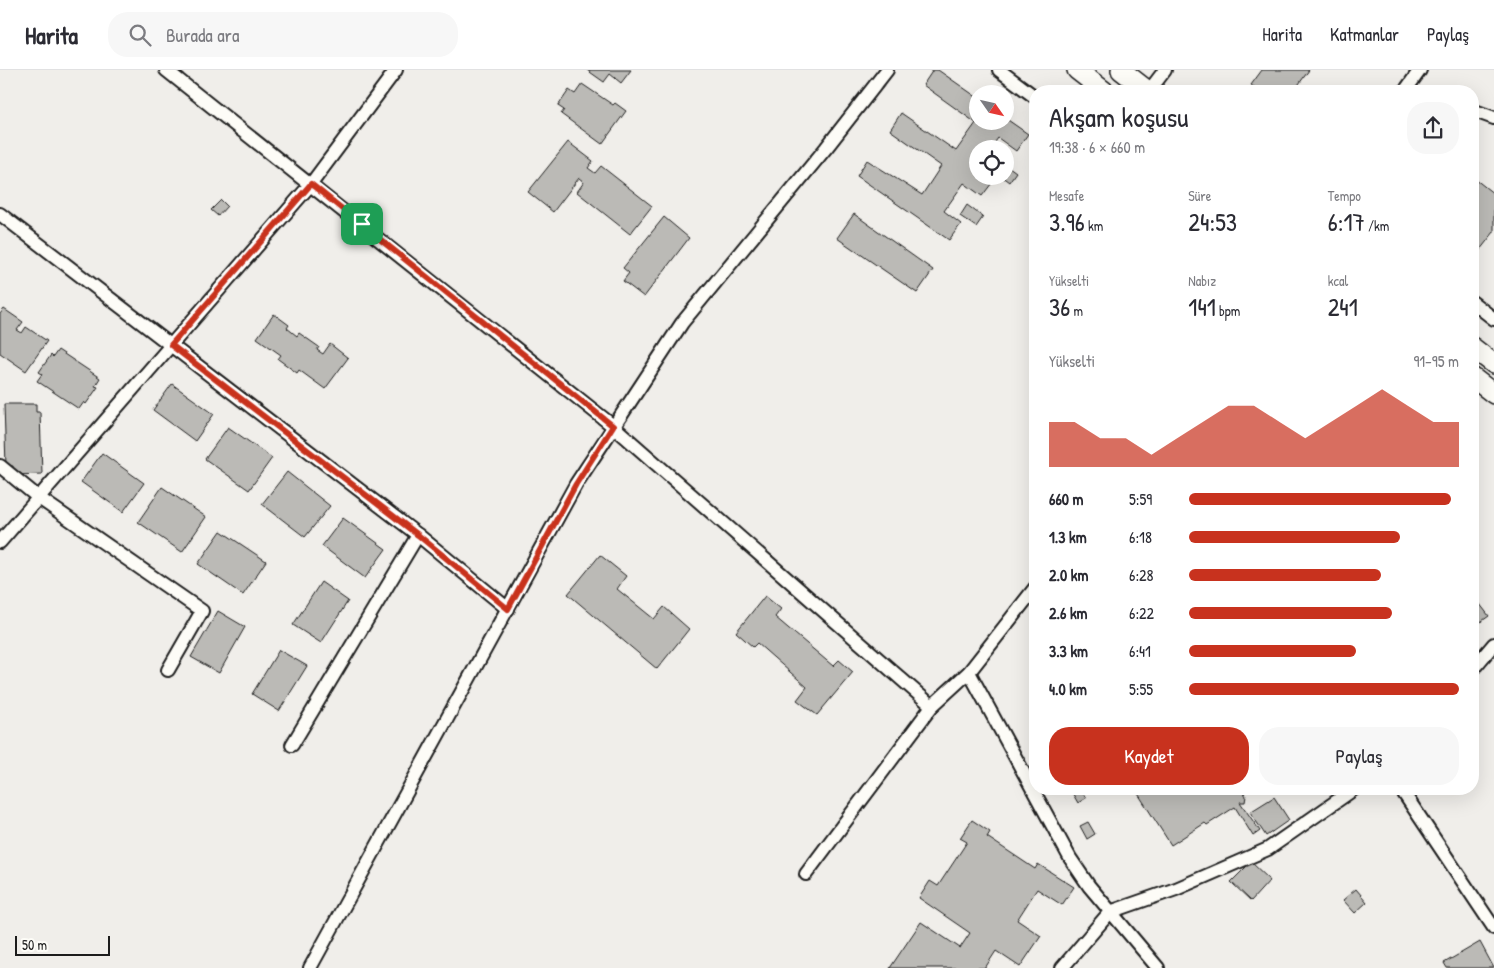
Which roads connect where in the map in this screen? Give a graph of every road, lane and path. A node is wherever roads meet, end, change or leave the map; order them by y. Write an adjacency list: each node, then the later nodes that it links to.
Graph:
1 (166, 70): 16 (street)
2 (396, 70): 16 (street)
3 (887, 70): 25 (street)
4 (999, 70): 13 (street)
5 (1077, 70): 9 (main road)
6 (1122, 70): 10 (main road)
7 (1165, 70): 11 (street)
8 (1420, 70): 12 (street)
9 (1096, 85)
10 (1141, 85)
11 (1154, 85)
12 (1412, 85)
13 (1029, 92)
14 (1479, 113): 15 (street)
15 (1494, 118)
16 (311, 184): 20 (street); 25 (street)
17 (0, 214): 20 (street)
18 (1479, 307): 19 (street)
19 (1494, 319)
20 (171, 345): 27 (street); 28 (street)
21 (1479, 352): 22 (main road)
22 (1494, 364)
23 (1479, 382): 24 (main road)
24 (1494, 394)
25 (613, 426): 31 (street); 36 (street)
26 (0, 466): 27 (street)
27 (39, 498): 29 (street); 34 (street)
28 (418, 535): 31 (street); 37 (street)
29 (0, 542)
30 (1029, 596): 35 (street)
31 (508, 609): 45 (street)
32 (1494, 644): 33 (street)
33 (1479, 662)
34 (168, 670)
35 (969, 672): 36 (street); 38 (street)
36 (932, 706): 42 (street)
37 (292, 745)
38 (1029, 782)
39 (1036, 795): 43 (street)
40 (1345, 795): 43 (street)
41 (1405, 795): 44 (street)
42 (806, 874)
43 (1110, 912): 46 (street); 47 (street)
44 (1494, 928)
45 (310, 968)
46 (1062, 968)
47 (1158, 968)

